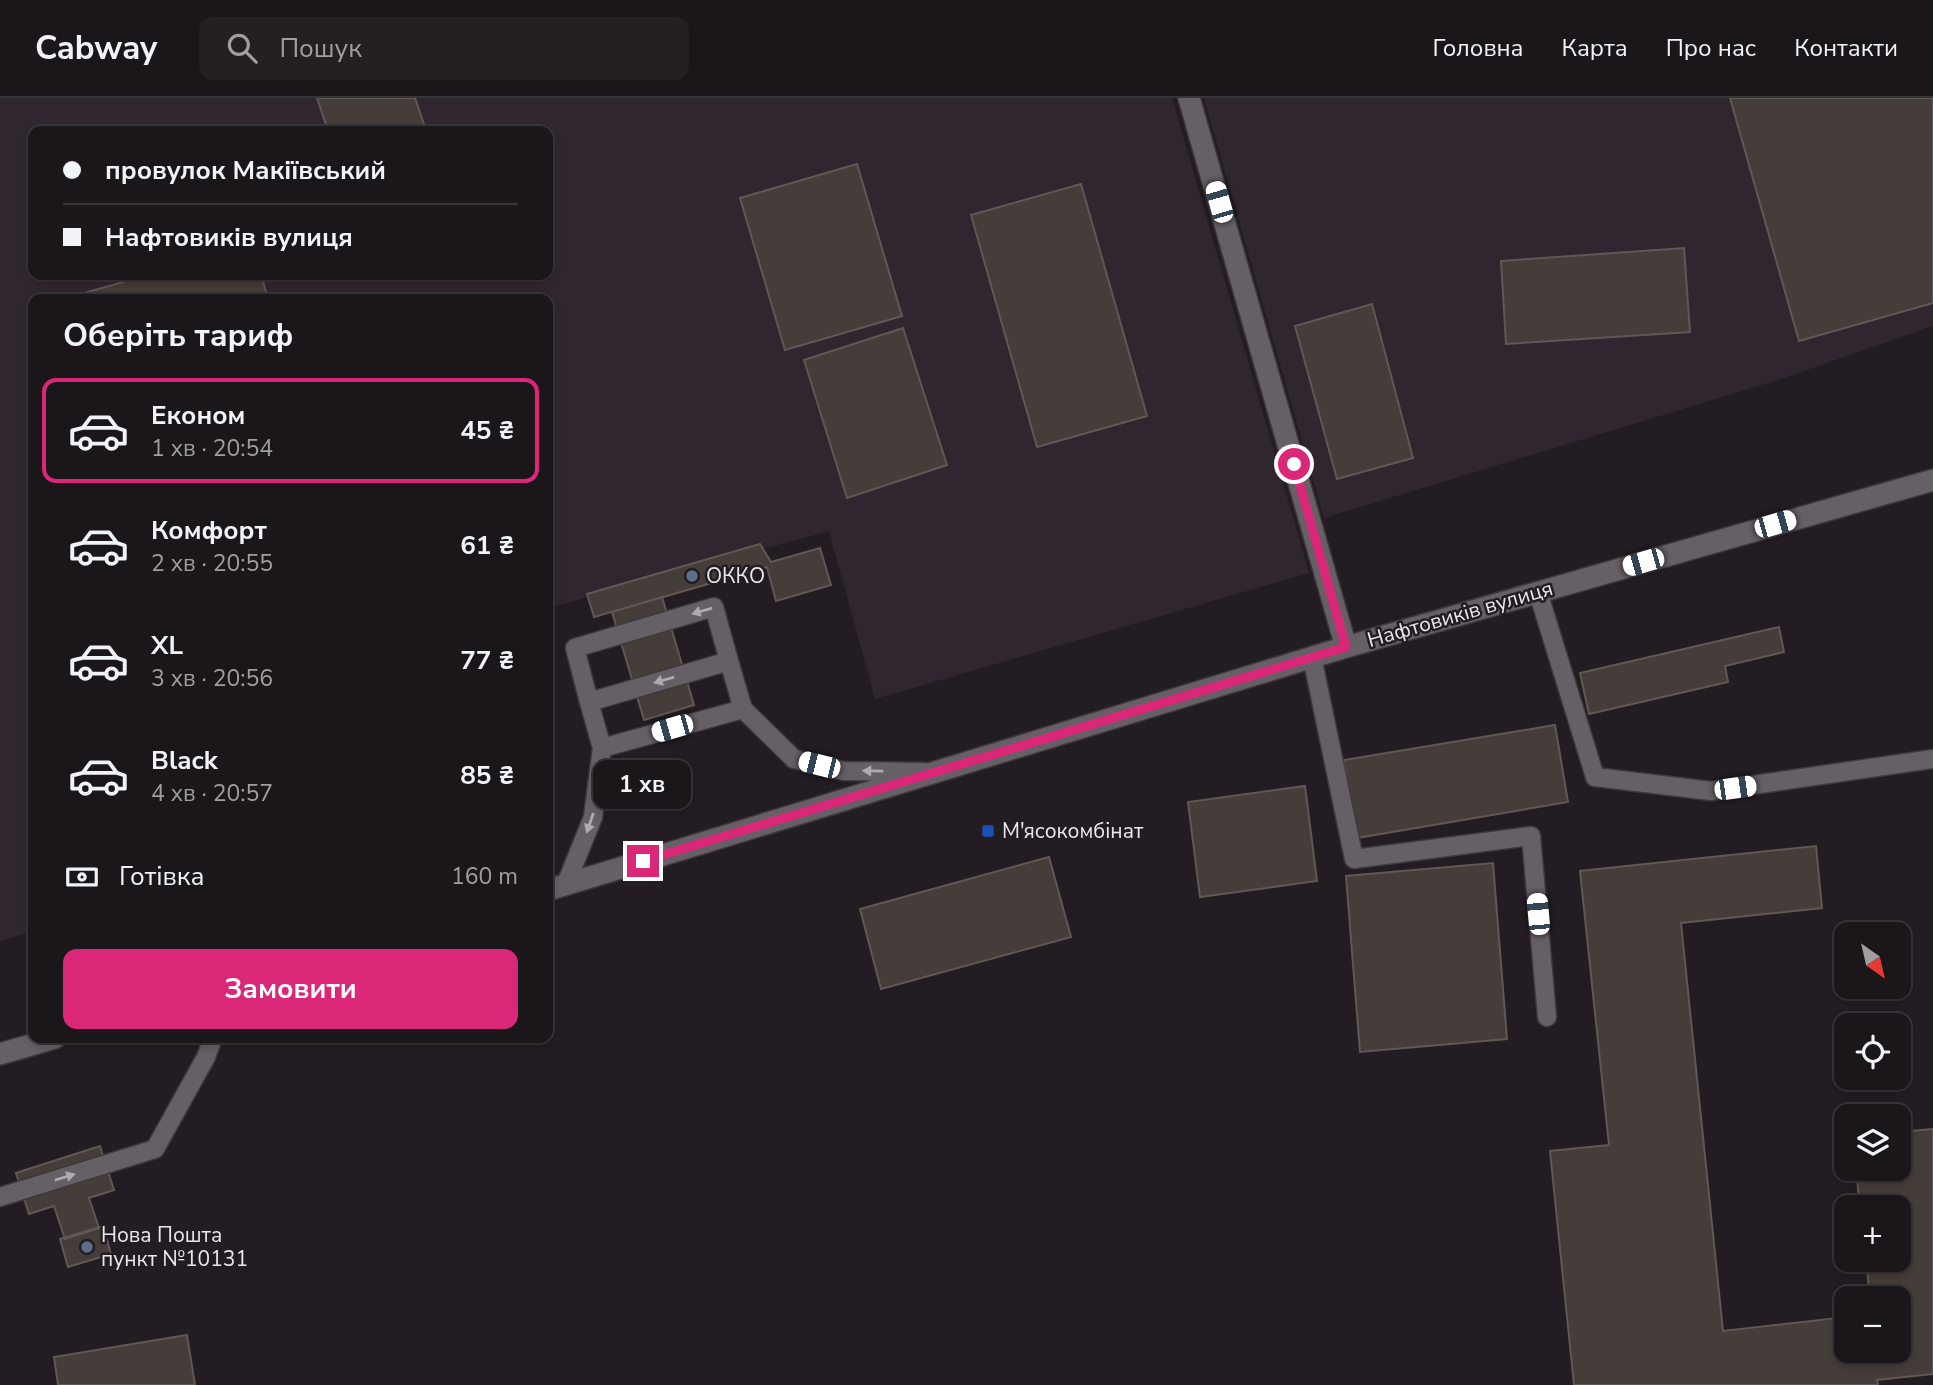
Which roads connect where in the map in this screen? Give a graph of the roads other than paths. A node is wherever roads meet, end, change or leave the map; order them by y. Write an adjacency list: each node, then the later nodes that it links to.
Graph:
1 (1189, 98): 4 (street)
2 (1933, 480): 3 (street, Нафтовиків вулиця)
3 (1538, 592): 4 (street, Нафтовиків вулиця); 10 (lane)
4 (1346, 647): 5 (street, Нафтовиків вулиця)
5 (1312, 657): 11 (street, Нафтовиків вулиця); 13 (lane)
6 (729, 661): 7 (lane, one-way to 7); 7 (lane, one-way to 7); 8 (lane)
7 (589, 702): 9 (lane)
8 (743, 709): 9 (lane); 11 (lane, one-way to 8)
9 (602, 748): 12 (lane, one-way to 12)
10 (1933, 759)
11 (942, 772): 12 (street, Нафтовиків вулиця)
12 (557, 887)
13 (1547, 1017)
14 (38, 1043): 16 (street)
15 (212, 1043): 17 (lane, one-way to 15)
16 (0, 1054)
17 (0, 1197)

